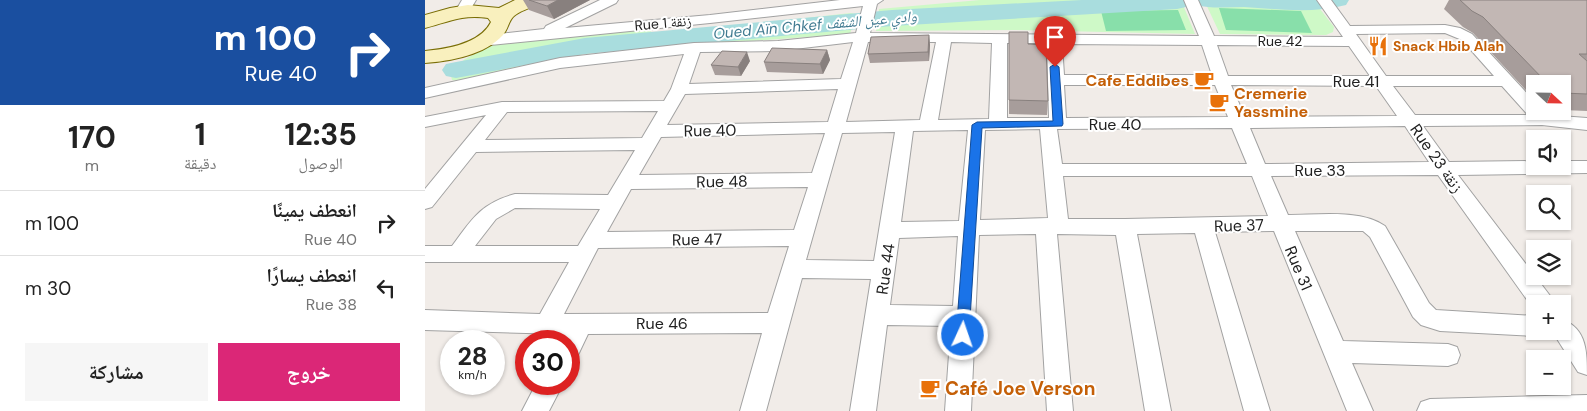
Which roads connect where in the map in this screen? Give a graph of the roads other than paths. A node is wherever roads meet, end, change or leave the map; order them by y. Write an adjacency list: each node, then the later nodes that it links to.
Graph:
1 (530, 0): 9 (street)
2 (611, 0): 12 (street)
3 (871, 0): 4 (street, Rue 1 زنقة); 8 (street, Rue 1 زنقة); 11 (street)
4 (876, 0)
5 (1191, 0): 17 (street, Rue 31)
6 (1329, 6): 13 (street, Rue 23 زنقة)
7 (467, 7): 9 (street); 10 (street)
8 (750, 7): 12 (street, Rue 1 زنقة)
9 (501, 13): 12 (street); 18 (street)
10 (425, 22)
11 (864, 27): 14 (street, Rue 42); 19 (street, Rue 42); 26 (street)
12 (540, 34): 18 (street, Rue 1 زنقة)
13 (1349, 36): 17 (street, Rue 42); 24 (street, Rue 23 زنقة); 25 (street, Rue 42)
14 (944, 37): 15 (street, Rue 42); 38 (street)
15 (1000, 37): 16 (street, Rue 42); 36 (street)
16 (1054, 38): 17 (street, Rue 42); 22 (street)
17 (1208, 41): 23 (street, Rue 31)
18 (472, 46): 20 (street); 21 (street)
19 (694, 48): 27 (street, Rue 42); 28 (street)
20 (425, 57)
21 (425, 75)
22 (1055, 80): 23 (street, Rue 41); 37 (street)
23 (1221, 80): 24 (street, Rue 41); 34 (street, Rue 31)
24 (1381, 81): 25 (street, Rue 41); 33 (street, Rue 23 زنقة)
25 (1507, 81): 29 (street, Rue 42)
26 (847, 84): 28 (street); 40 (street)
27 (425, 93)
28 (674, 98): 30 (street); 41 (street)
29 (1526, 102)
30 (502, 107): 32 (street); 42 (street)
31 (1542, 120): 33 (street, Rue 40); 35 (street, Rue 40)
32 (425, 122)
33 (1411, 122): 34 (street, Rue 40); 44 (street, Rue 23 زنقة)
34 (1239, 123): 37 (street, Rue 40); 46 (street, Rue 31)
35 (1581, 123)
36 (987, 124): 37 (street, Rue 40); 38 (street, Rue 40); 54 (street)
37 (1053, 124): 45 (street)
38 (927, 125): 39 (street, Rue 40)
39 (905, 126): 40 (street, Rue 40); 56 (street, Rue 44)
40 (835, 128): 41 (street, Rue 40); 47 (street)
41 (650, 138): 42 (street, Rue 40); 48 (street)
42 (470, 146): 49 (street)
43 (1587, 167): 44 (street, Rue 33)
44 (1443, 168): 46 (street, Rue 33); 63 (street, Rue 23 زنقة)
45 (1053, 170): 46 (street, Rue 33); 52 (street)
46 (1260, 170): 51 (street, Rue 31)
47 (820, 180): 48 (street, Rue 48); 57 (street)
48 (624, 182): 50 (street)
49 (425, 202)
50 (613, 202): 58 (street); 59 (street)
51 (1280, 223): 53 (street, Rue 37); 70 (street, Rue 37); 73 (street, Rue 31)
52 (1052, 226): 54 (street, Rue 37); 55 (street, Rue 37); 82 (street)
53 (1203, 226): 55 (street, Rue 37); 84 (street)
54 (969, 227): 56 (street, Rue 37); 65 (street)
55 (1125, 227): 83 (street)
56 (891, 230): 62 (street, Rue 44)
57 (803, 238): 58 (street, Rue 47); 61 (street)
58 (588, 247): 59 (street, Rue 47); 68 (street)
59 (459, 253): 60 (street, Rue 47)
60 (425, 254)
61 (793, 269): 62 (street); 67 (street)
62 (885, 270): 64 (street, Rue 44)
63 (1536, 295)
64 (878, 315): 65 (street); 80 (street, Rue 44)
65 (964, 316): 81 (street)
66 (425, 320): 68 (street, Rue 46)
67 (777, 323): 69 (street, Rue 46); 79 (street)
68 (547, 324): 69 (street, Rue 46)
69 (581, 324): 71 (street)
70 (1526, 325)
71 (578, 330)
72 (1571, 340): 75 (street)
73 (1335, 352): 74 (street); 85 (street, Rue 31)
74 (1448, 355)
75 (1586, 360)
76 (544, 395): 78 (street)
77 (1587, 407): 86 (street)
78 (535, 411)
79 (753, 411)
80 (863, 411)
81 (958, 411)
82 (1060, 411)
83 (1158, 411)
84 (1257, 411)
85 (1360, 411)
86 (1430, 411)

